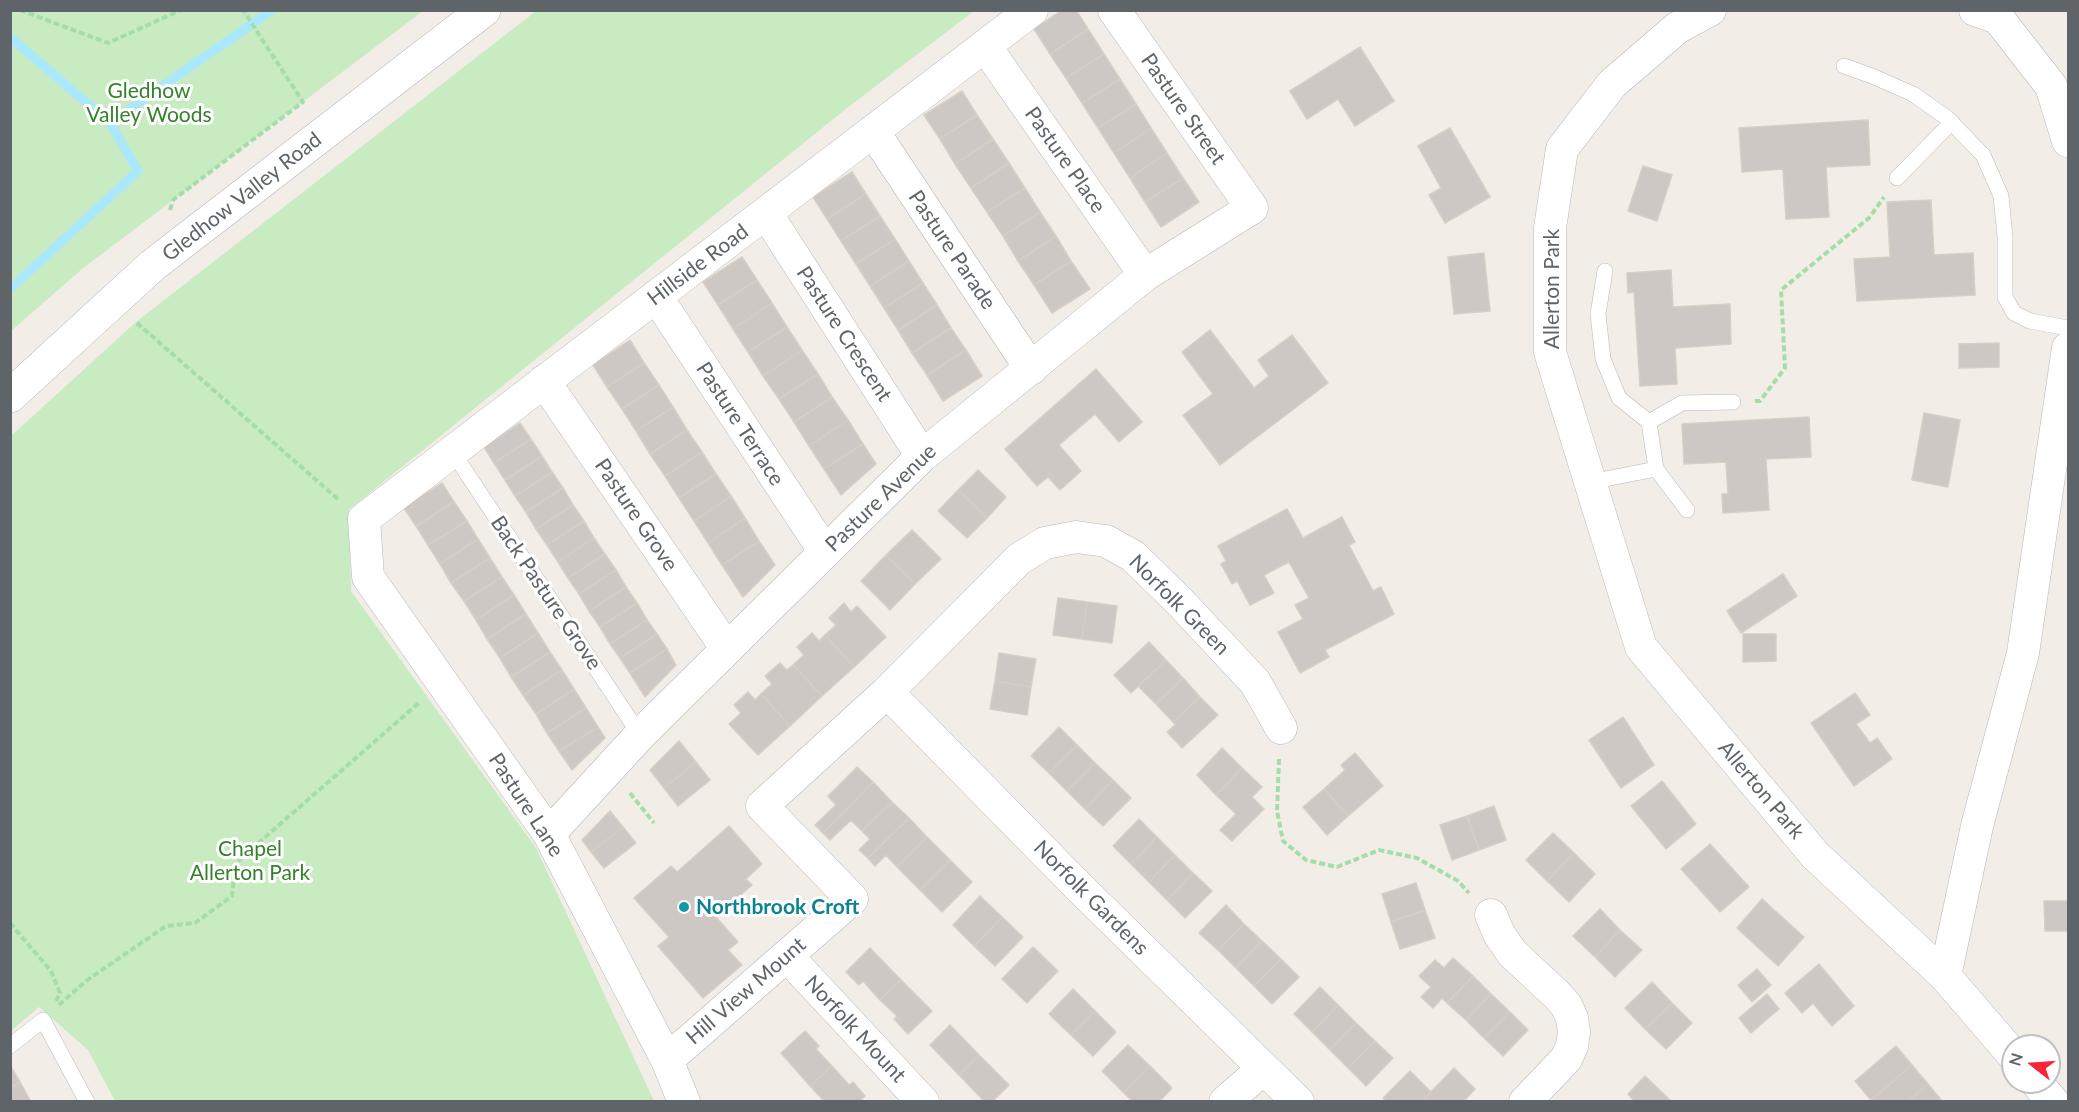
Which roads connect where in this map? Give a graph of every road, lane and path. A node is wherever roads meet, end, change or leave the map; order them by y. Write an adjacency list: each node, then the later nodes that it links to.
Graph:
1 (20, 10): 2 (path)
2 (181, 10)
3 (243, 10): 15 (path)
4 (484, 10): 26 (street, Gledhow Valley Road)
5 (1032, 10): 9 (street, Hillside Road)
6 (1114, 10): 16 (street, Pasture Street)
7 (1710, 10): 32 (street, Allerton Park)
8 (1994, 13): 13 (street)
9 (985, 46): 12 (street, Hillside Road); 19 (street, Pasture Place)
10 (1844, 66): 11 (lane)
11 (1952, 122): 14 (lane); 22 (lane)
12 (873, 131): 17 (street, Hillside Road); 24 (street, Pasture Parade)
13 (2068, 141)
14 (1897, 178): 27 (path)
15 (173, 200)
16 (1252, 208): 19 (street, Pasture Avenue)
17 (766, 213): 20 (street, Hillside Road); 30 (street, Pasture Crescent)
18 (1605, 271): 28 (lane)
19 (1145, 275): 24 (street, Pasture Avenue)
20 (656, 296): 25 (street, Hillside Road); 35 (street, Pasture Terrace)
21 (136, 322): 34 (path)
22 (2068, 328)
23 (2068, 348): 48 (street)
24 (1031, 369): 30 (street, Pasture Avenue)
25 (544, 381): 29 (street, Hillside Road); 36 (street, Pasture Grove)
26 (10, 396)
27 (1733, 402): 28 (lane)
28 (1649, 422): 31 (lane)
29 (452, 451): 34 (street, Hillside Road); 40 (lane, Back Pasture Grove)
30 (922, 456): 35 (street, Pasture Avenue)
31 (1656, 469): 32 (lane); 33 (lane)
32 (1590, 482): 48 (street, Allerton Park)
33 (1687, 510)
34 (364, 519): 37 (street, Pasture Lane)
35 (825, 552): 36 (street, Pasture Avenue)
36 (727, 649): 40 (street, Pasture Avenue)
37 (442, 683): 43 (street, Pasture Lane); 49 (path)
38 (888, 692): 39 (street, Norfolk Green); 44 (street, Norfolk Green); 53 (street, Norfolk Gardens)
39 (1281, 728): 45 (path)
40 (640, 735): 41 (street, Pasture Avenue)
41 (610, 767): 42 (path); 43 (street, Pasture Avenue)
42 (654, 823)
43 (549, 834): 52 (street, Pasture Lane)
44 (852, 899): 47 (street, Hill View Mount)
45 (1491, 915): 59 (street)
46 (10, 923): 49 (path)
47 (787, 956): 52 (street, Hill View Mount); 56 (street, Norfolk Mount)
48 (1945, 976): 50 (street, Allerton Park)
49 (43, 1020): 51 (lane); 54 (lane)
50 (2001, 1041)
51 (10, 1046)
52 (668, 1060): 55 (street, Pasture Lane)
53 (1263, 1069): 57 (street); 58 (street, Norfolk Gardens)
54 (87, 1101)
55 (684, 1101)
56 (922, 1101)
57 (1225, 1101)
58 (1298, 1101)
59 (1525, 1101)

